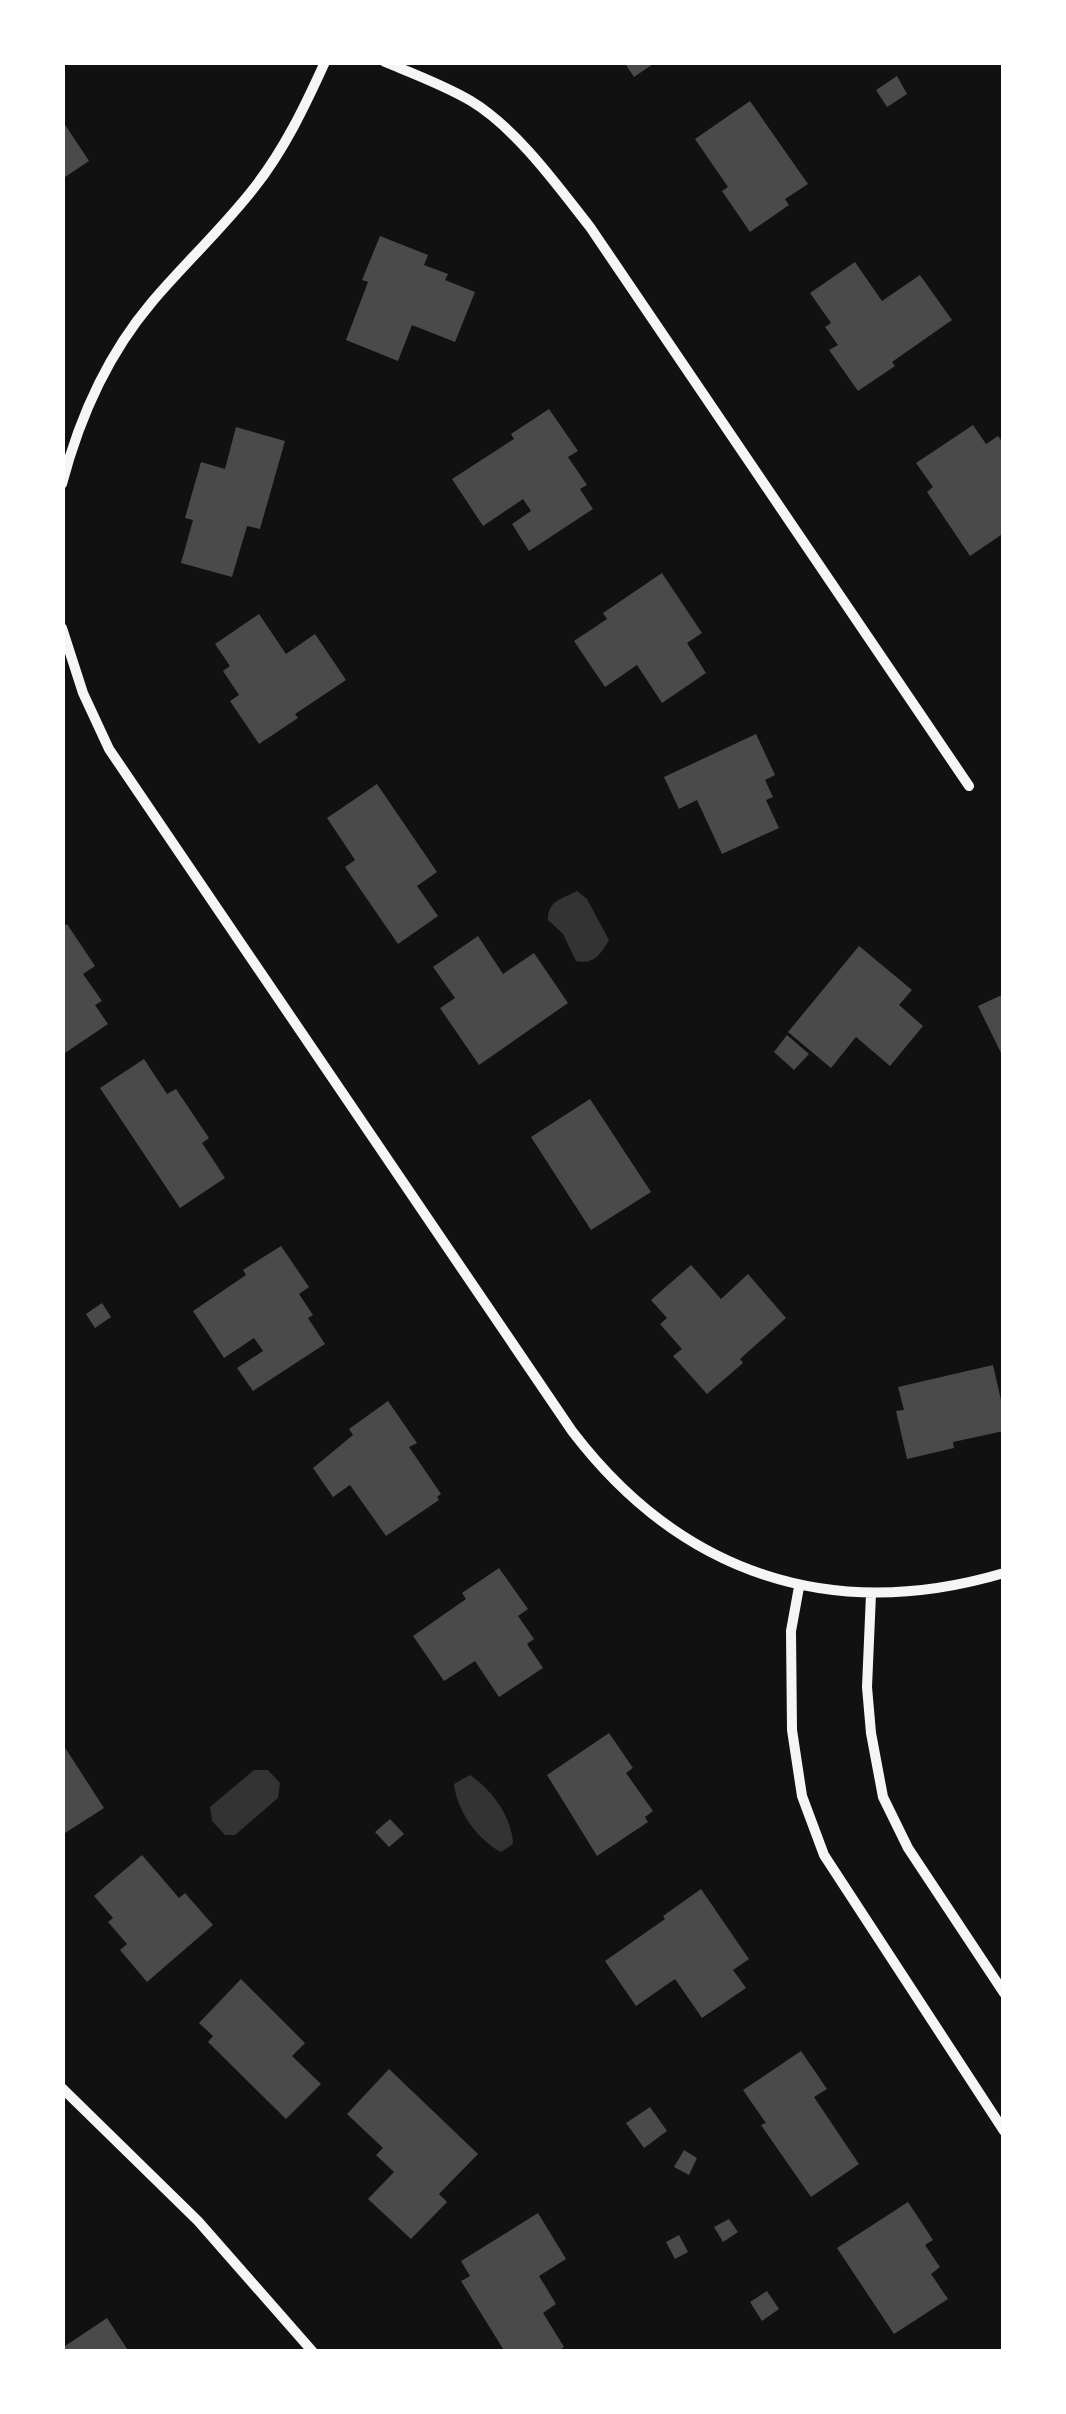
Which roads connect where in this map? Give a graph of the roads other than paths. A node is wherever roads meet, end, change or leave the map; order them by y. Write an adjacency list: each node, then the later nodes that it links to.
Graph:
1 (325, 62): 3 (street)
2 (385, 62): 6 (street)
3 (68, 436): 4 (street)
4 (62, 484)
5 (62, 628): 8 (street)
6 (969, 786)
7 (1004, 1573): 9 (street)
8 (800, 1587): 9 (street); 12 (street)
9 (871, 1594): 10 (street)
10 (1004, 1992)
11 (62, 2088): 13 (street)
12 (1004, 2131)
13 (312, 2352)

